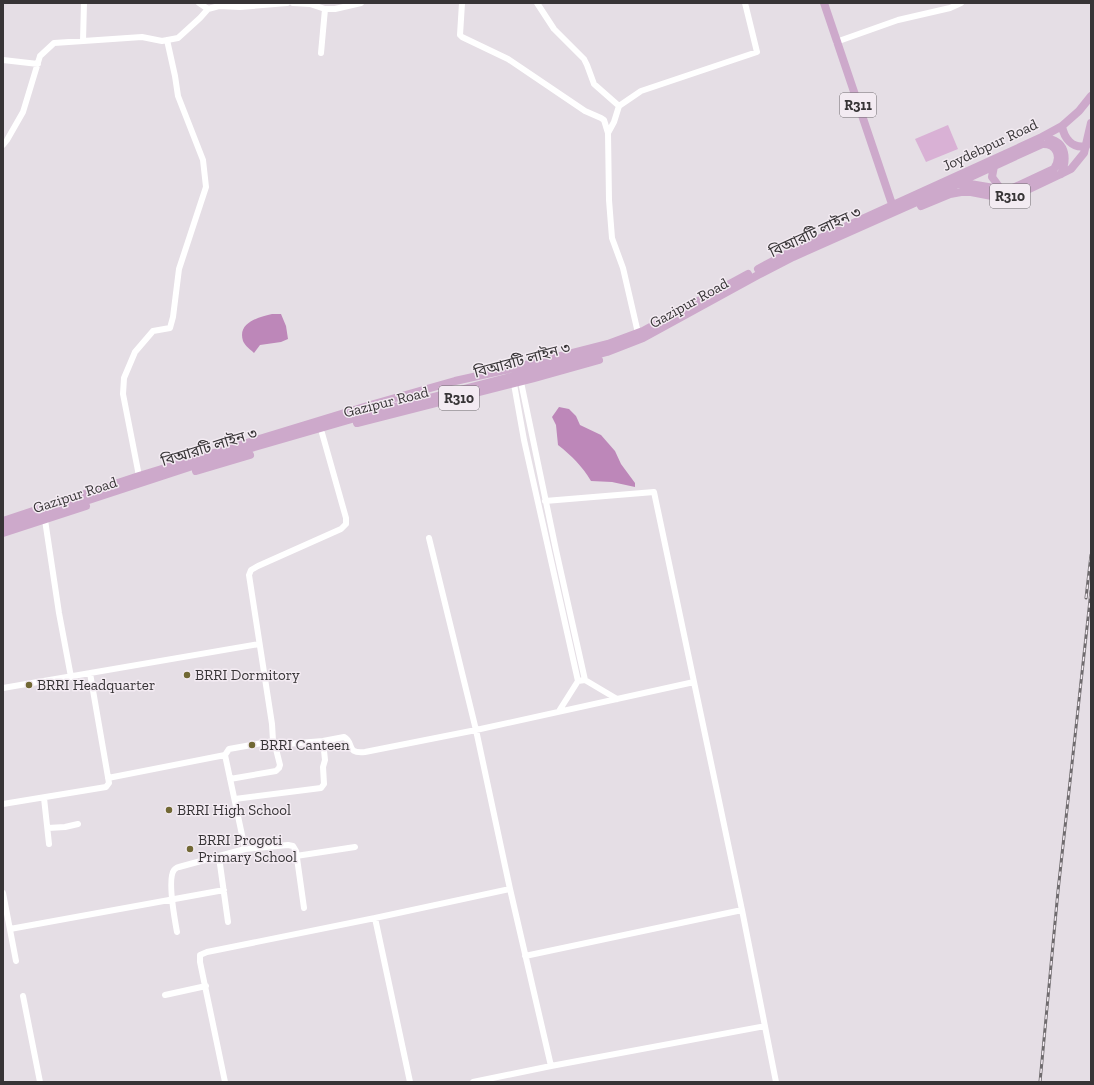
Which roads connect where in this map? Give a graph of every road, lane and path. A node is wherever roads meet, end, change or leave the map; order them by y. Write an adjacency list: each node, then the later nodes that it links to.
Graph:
1 (84, 3): 15 (street)
2 (199, 3): 12 (street)
3 (286, 3): 11 (street)
4 (293, 3): 13 (street)
5 (361, 3): 13 (street)
6 (462, 3): 24 (street)
7 (537, 3): 21 (street)
8 (745, 3): 21 (street)
9 (824, 3): 16 (main road, R311)
10 (961, 3): 16 (street)
11 (234, 5): 12 (street)
12 (208, 9): 14 (street)
13 (325, 9): 17 (street)
14 (167, 40): 15 (street); 36 (street)
15 (84, 42): 19 (street)
16 (836, 42): 32 (main road, R311)
17 (322, 53)
18 (3, 60): 19 (street)
19 (38, 64): 26 (street)
20 (1091, 96): 23 (main road, Joydebpur Road / R310)
21 (619, 106): 24 (street)
22 (1091, 124): 27 (main road, Joydebpur Road / R310)
23 (1062, 126): 25 (main road, Joydebpur Road / R310); 27 (main road)
24 (608, 133): 33 (street)
25 (1040, 138): 29 (main road); 32 (main road, Joydebpur Road / R310)
26 (3, 145)
27 (1086, 146): 29 (main road, Joydebpur Road / R310)
28 (994, 166): 30 (main road, বিআরটি লাইন ৩); 31 (main road); 31 (main road, বিআরটি লাইন ৩)
29 (1061, 174): 32 (main road, Joydebpur Road / R310)
30 (957, 184): 31 (main road, বিআরটি লাইন ৩); 32 (main road, বিআরটি লাইন ৩)
31 (1000, 188)
32 (894, 211): 33 (main road, Gazipur Road / R310); 34 (main road, Gazipur Road / R310); 40 (main road, বিআরটি লাইন ৩)
33 (638, 333): 36 (main road, Gazipur Road / R310)
34 (517, 383): 35 (main road, Gazipur Road / R310); 37 (street); 47 (street)
35 (322, 433): 38 (main road, Gazipur Road / R310); 43 (street)
36 (139, 476): 39 (main road, Gazipur Road / R310)
37 (546, 501): 46 (street); 48 (street)
38 (45, 520): 41 (main road, Gazipur Road / R310); 45 (street)
39 (3, 521)
40 (3, 528)
41 (3, 533)
42 (429, 538): 52 (street)
43 (259, 644): 44 (street); 54 (street)
44 (90, 673): 45 (street); 56 (street)
45 (71, 677): 49 (street)
46 (585, 680): 47 (street); 50 (street)
47 (578, 681): 51 (street)
48 (694, 682): 50 (street); 73 (street)
49 (3, 688)
50 (617, 699): 51 (street)
51 (559, 711): 52 (street)
52 (476, 730): 53 (street); 68 (street)
53 (323, 740): 54 (street); 59 (street)
54 (274, 743): 55 (street); 57 (street)
55 (225, 755): 56 (street); 57 (street)
56 (108, 778): 58 (street)
57 (230, 779): 59 (street)
58 (44, 798): 60 (street); 62 (street)
59 (235, 799): 65 (street)
60 (3, 804)
61 (78, 824): 62 (street)
62 (48, 828): 63 (street)
63 (49, 844)
64 (355, 847): 66 (street)
65 (245, 849): 66 (street); 67 (street)
66 (296, 856): 72 (street)
67 (219, 857): 69 (street); 71 (street)
68 (510, 889): 74 (street); 78 (street)
69 (224, 890): 71 (street); 75 (street)
70 (3, 893): 76 (street)
71 (172, 900): 76 (street); 77 (street)
72 (304, 908)
73 (742, 910): 78 (street); 83 (street)
74 (375, 918): 80 (street); 87 (street)
75 (228, 922)
76 (10, 929): 79 (street)
77 (177, 932)
78 (525, 956): 84 (street)
79 (16, 961)
80 (206, 986): 81 (street); 86 (street)
81 (165, 995)
82 (23, 996): 85 (street)
83 (765, 1026): 84 (street); 89 (street)
84 (551, 1066): 88 (street)
85 (40, 1082)
86 (225, 1082)
87 (410, 1082)
88 (473, 1082)
89 (776, 1082)

